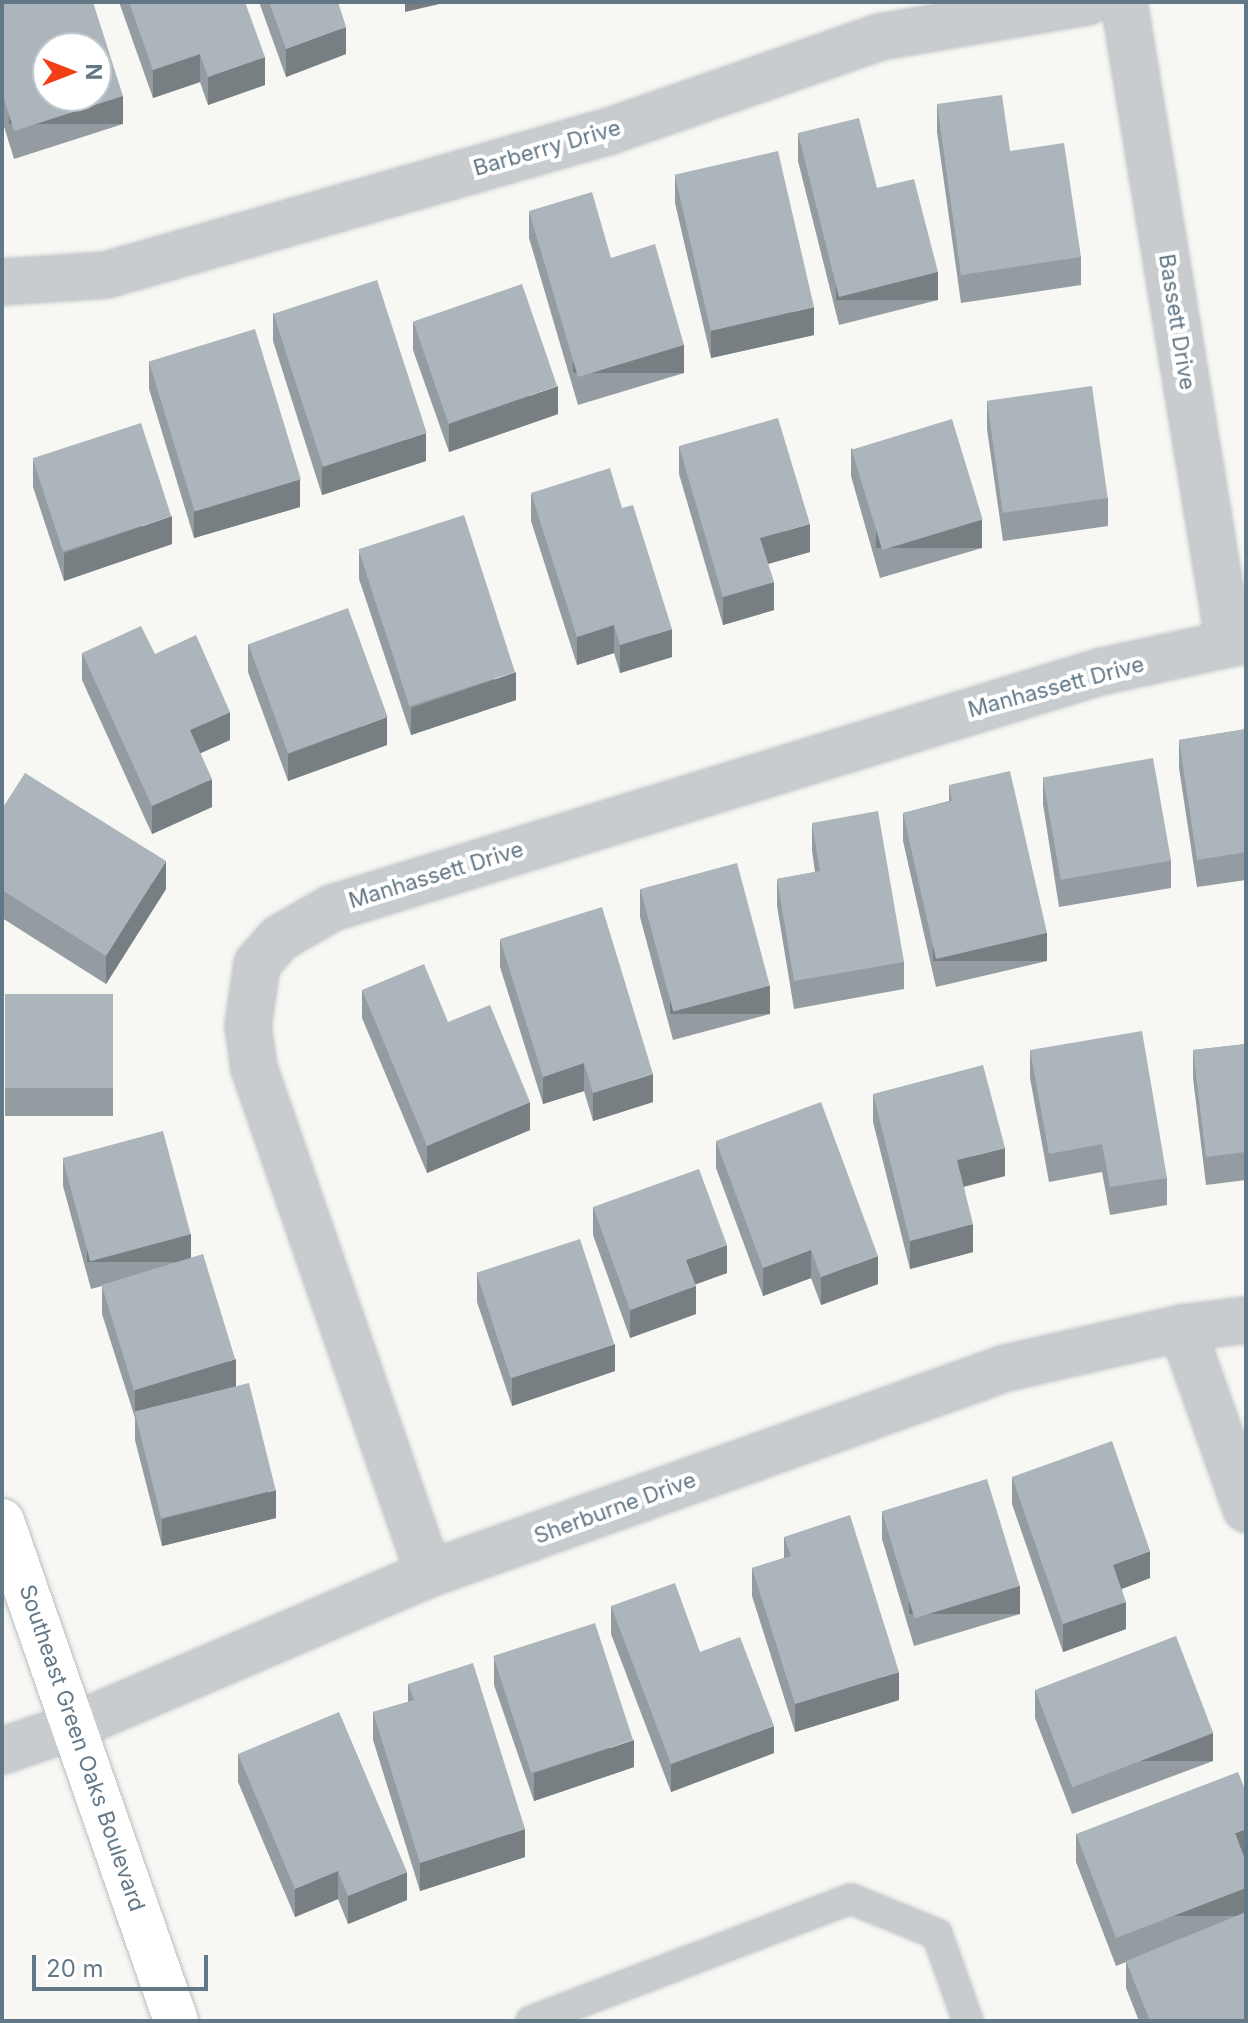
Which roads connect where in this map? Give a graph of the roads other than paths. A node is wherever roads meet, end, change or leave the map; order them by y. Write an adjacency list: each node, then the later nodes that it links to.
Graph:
1 (1088, 2): 3 (street, Barberry Drive)
2 (1124, 2): 4 (street, Bassett Drive)
3 (2, 282)
4 (1238, 642): 9 (street, Manhassett Drive)
5 (1246, 1320): 6 (street, Sherburne Drive)
6 (1182, 1328): 7 (street); 9 (street, Sherburne Drive)
7 (1246, 1509)
8 (2, 1521): 10 (main road, Southeast Green Oaks Boulevard)
9 (429, 1574): 10 (street, Sherburne Drive)
10 (74, 1726): 11 (street, Sherburne Drive); 12 (main road, Southeast Green Oaks Boulevard)
11 (2, 1751)
12 (176, 2021)
13 (531, 2021): 14 (lane)
14 (968, 2021)

